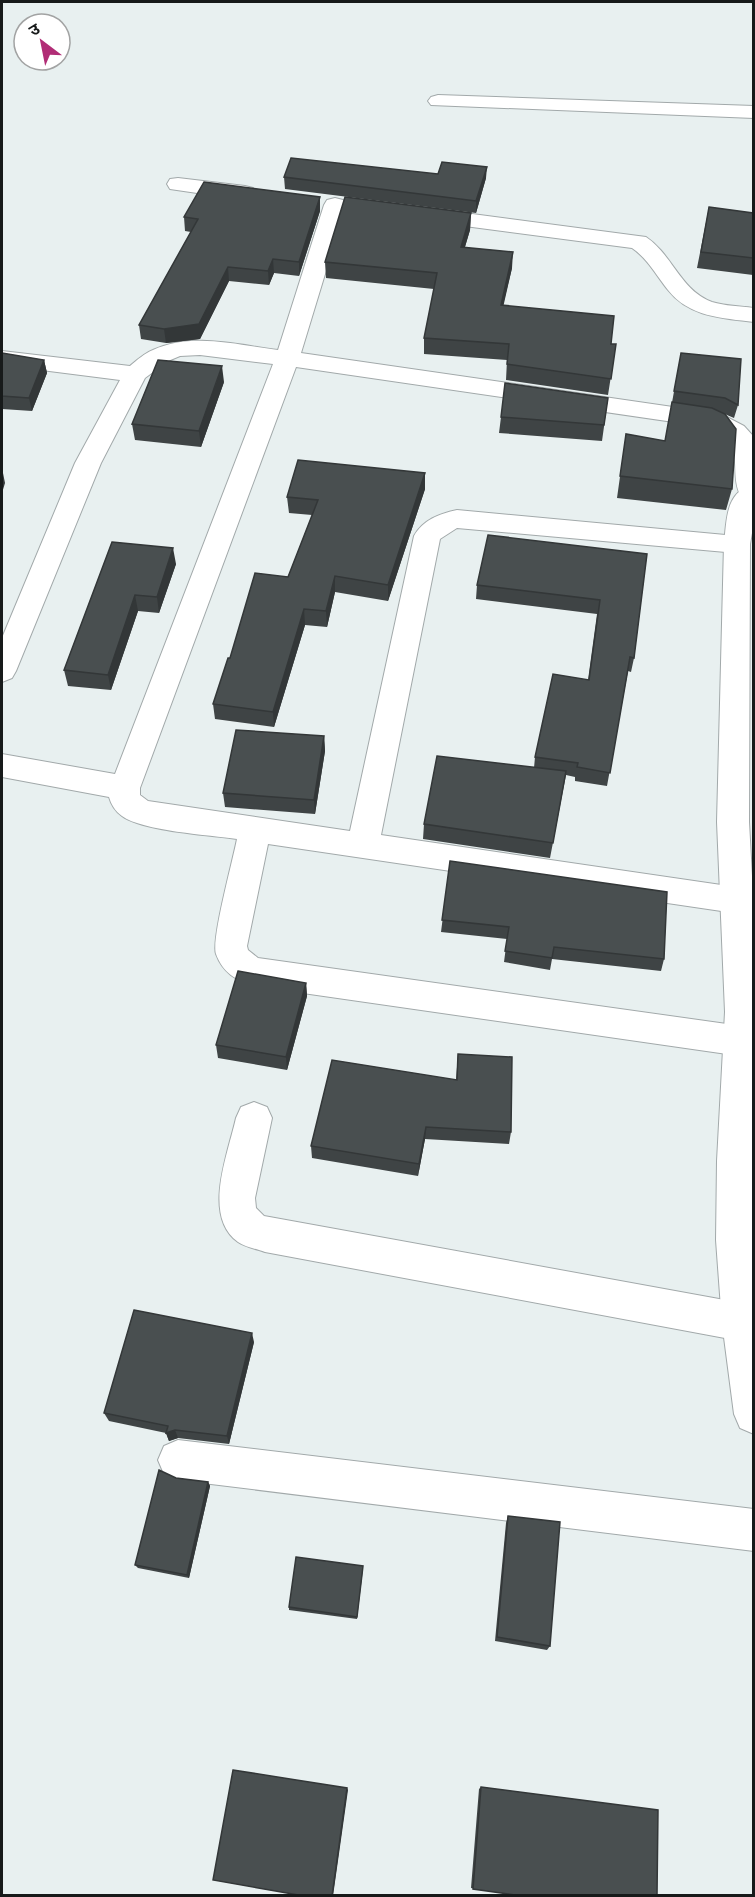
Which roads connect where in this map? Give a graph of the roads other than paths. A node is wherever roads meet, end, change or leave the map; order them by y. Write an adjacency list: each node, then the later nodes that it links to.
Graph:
1 (438, 101): 2 (street)
2 (753, 112)
3 (178, 184): 4 (street)
4 (267, 196)
5 (358, 207): 9 (street)
6 (406, 213): 7 (street)
7 (753, 315)
8 (2, 358): 10 (street)
9 (286, 358): 10 (street); 11 (street); 17 (street)
10 (135, 374): 14 (street)
11 (753, 494): 12 (street)
12 (737, 544): 13 (street); 19 (street)
13 (746, 608): 15 (street)
14 (2, 671)
15 (745, 714): 20 (street)
16 (2, 766): 17 (street)
17 (125, 788): 18 (street)
18 (255, 829): 19 (street); 21 (street)
19 (363, 845): 20 (street)
20 (735, 900): 21 (street)
21 (741, 1041): 23 (street)
22 (254, 1118): 23 (street)
23 (741, 1322): 24 (street)
24 (753, 1414)
25 (178, 1460): 26 (street)
26 (753, 1530)

